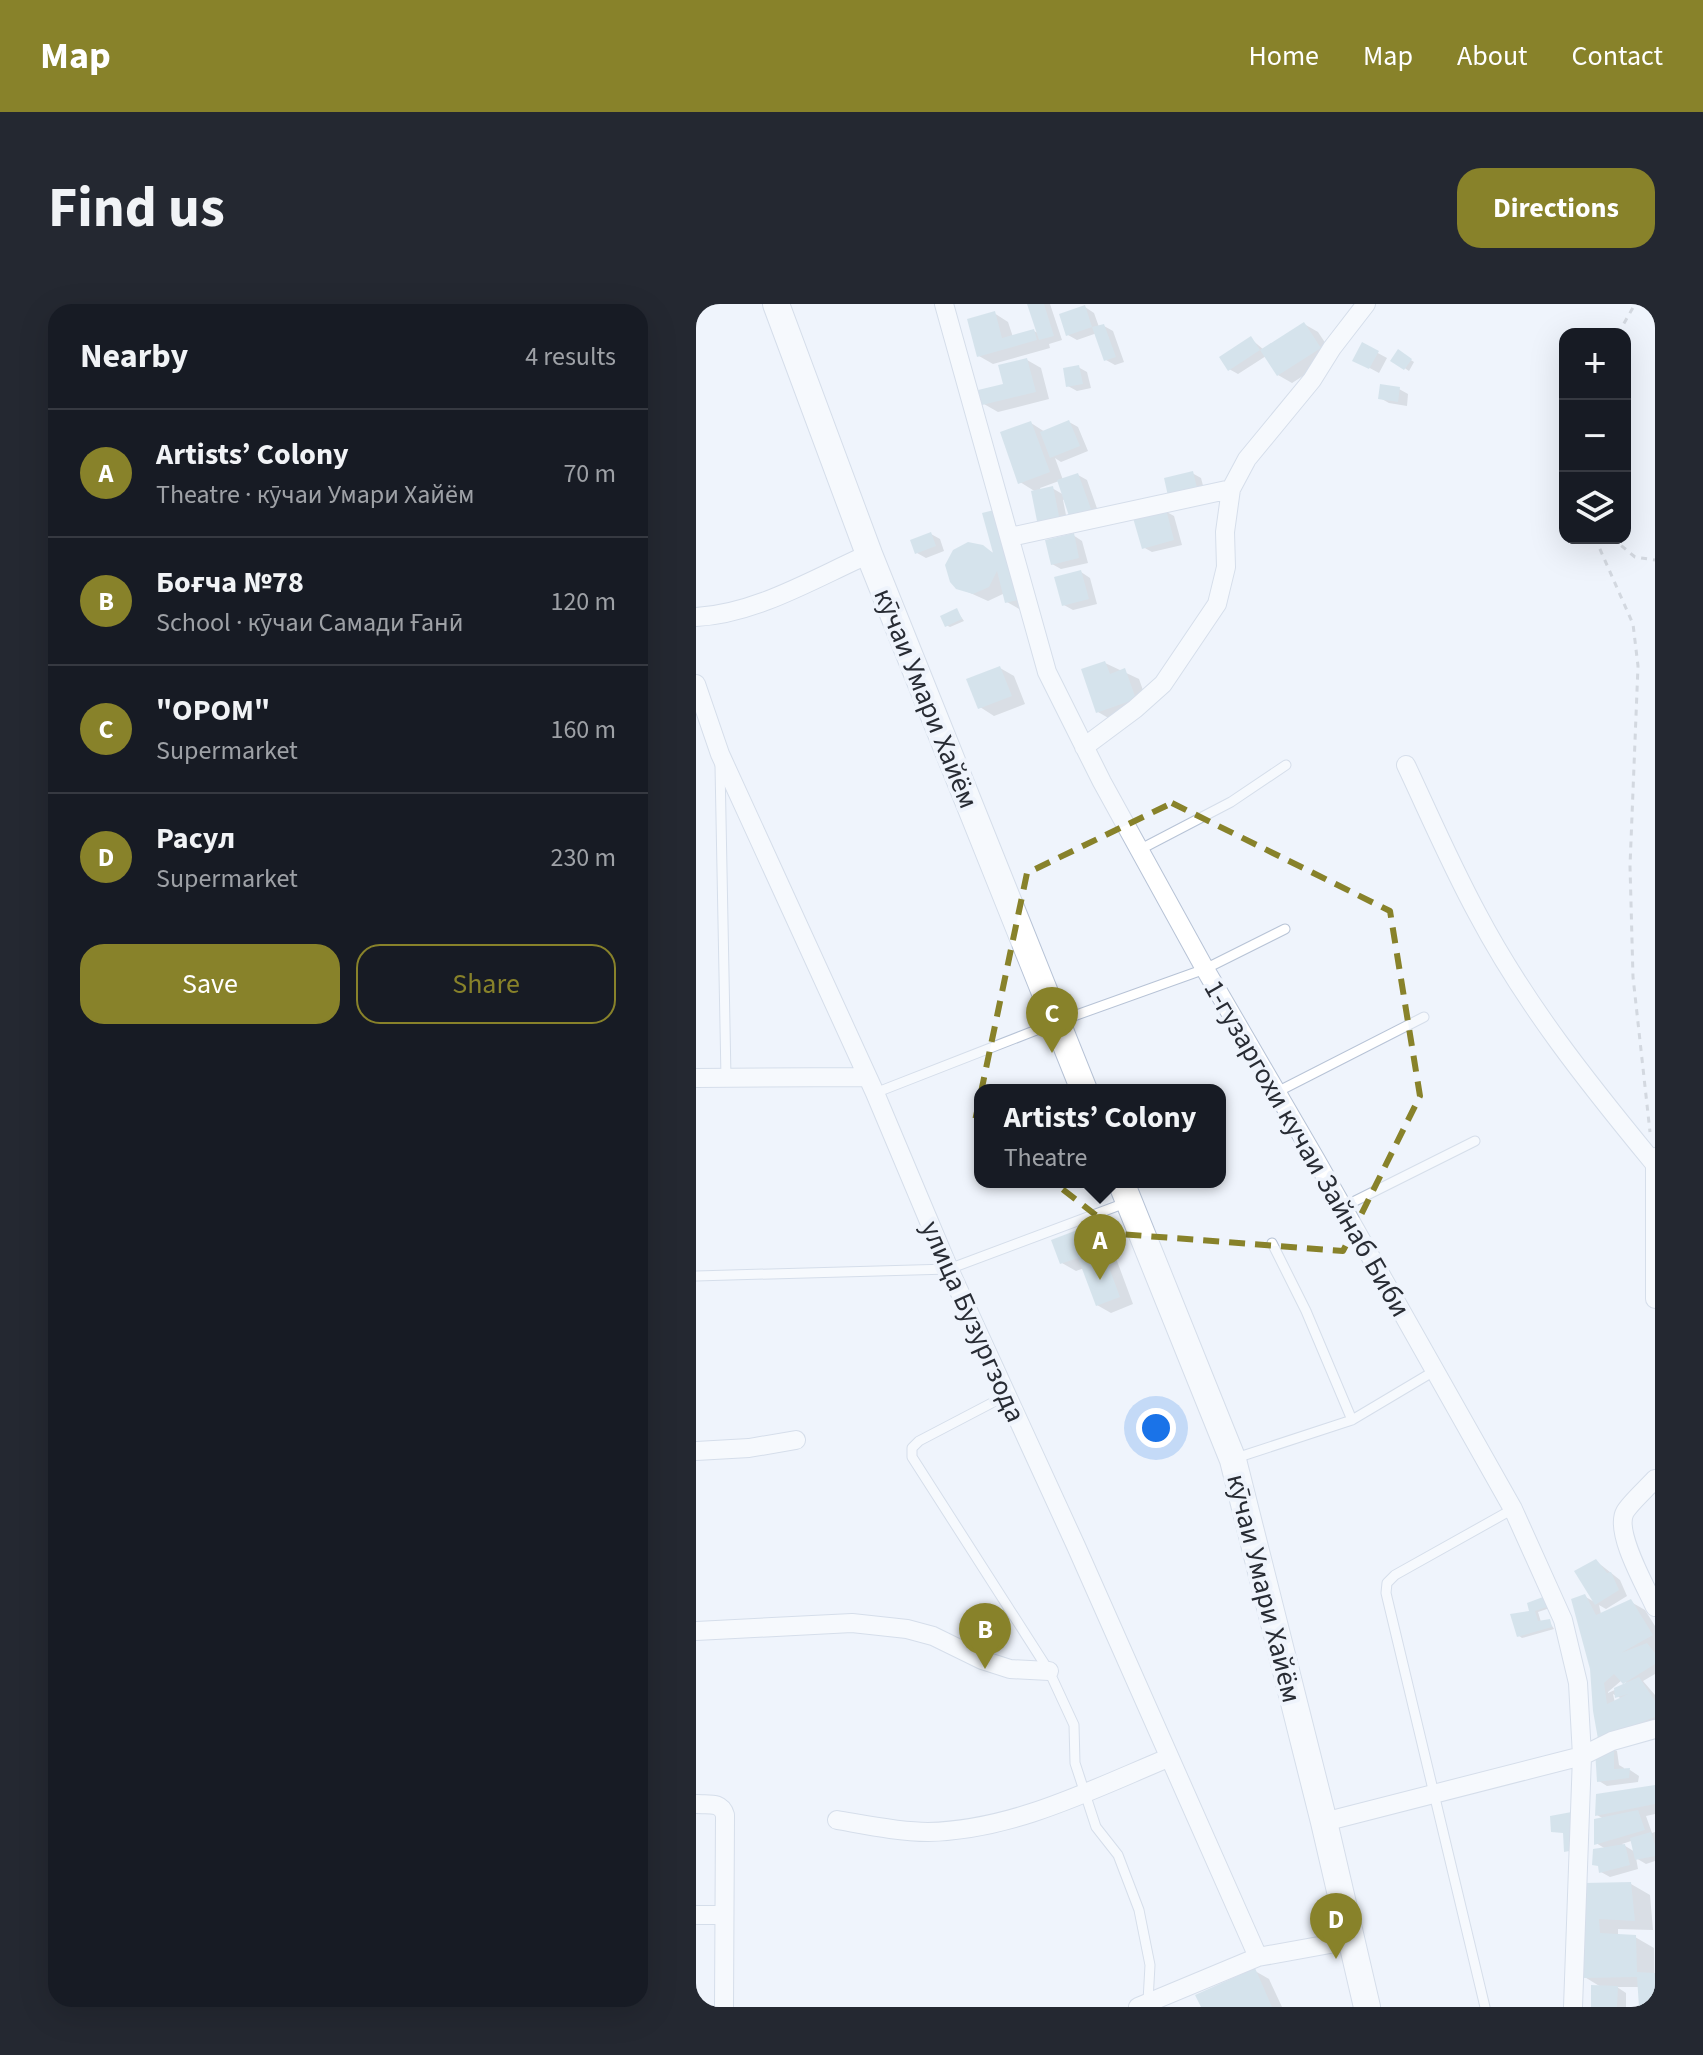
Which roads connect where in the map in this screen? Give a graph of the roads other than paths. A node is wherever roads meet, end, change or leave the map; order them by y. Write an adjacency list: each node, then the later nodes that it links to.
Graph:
1 (776, 304): 6 (main road, кӯчаи Умари Хайём)
2 (944, 304): 5 (street, 1-гузаргохи кучаи Зайнаб Биби)
3 (1366, 304): 4 (street)
4 (1231, 489): 5 (street); 9 (street)
5 (1010, 537): 9 (street, 1-гузаргохи кучаи Зайнаб Биби)
6 (869, 554): 7 (street); 17 (main road, кӯчаи Умари Хайём)
7 (696, 617)
8 (696, 684): 10 (street, улица Бузургзода)
9 (1084, 747): 13 (street, 1-гузаргохи кучаи Зайнаб Биби)
10 (720, 754): 19 (lane); 21 (street, улица Бузургзода)
11 (1286, 765): 13 (lane)
12 (1406, 765): 24 (street)
13 (1139, 850): 15 (street, 1-гузаргохи кучаи Зайнаб Биби)
14 (1285, 929): 15 (lane)
15 (1205, 969): 17 (lane); 22 (street, 1-гузаргохи кучаи Зайнаб Биби)
16 (1424, 1017): 22 (lane)
17 (1057, 1022): 20 (main road, кӯчаи Умари Хайём); 21 (lane)
18 (696, 1078): 19 (street)
19 (726, 1078): 21 (street)
20 (1082, 1084)
21 (871, 1085): 28 (street, улица Бузургзода)
22 (1277, 1092): 26 (street, 1-гузаргохи кучаи Зайнаб Биби)
23 (1475, 1141): 26 (lane)
24 (1654, 1159): 30 (street)
25 (1124, 1192): 28 (lane); 36 (main road, кӯчаи Умари Хайём)
26 (1343, 1207): 31 (street, 1-гузаргохи кучаи Зайнаб Биби)
27 (1272, 1243): 33 (lane)
28 (949, 1269): 29 (lane); 32 (street, улица Бузургзода)
29 (696, 1276)
30 (1655, 1299)
31 (1436, 1370): 33 (lane); 38 (street, 1-гузаргохи кучаи Зайнаб Биби)
32 (1007, 1395): 41 (lane); 44 (street, улица Бузургзода)
33 (1352, 1420): 36 (lane)
34 (796, 1440): 35 (street)
35 (696, 1451)
36 (1233, 1460): 49 (main road, кӯчаи Умари Хайём)
37 (1655, 1479): 39 (street)
38 (1513, 1509): 43 (street, 1-гузаргохи кучаи Зайнаб Биби); 46 (lane)
39 (1655, 1607)
40 (696, 1631): 41 (street)
41 (1049, 1671): 45 (lane)
42 (1655, 1729): 43 (street)
43 (1582, 1756): 46 (street); 58 (street, 1-гузаргохи кучаи Зайнаб Биби)
44 (1168, 1758): 45 (street); 53 (street, улица Бузургзода)
45 (1085, 1792): 48 (street); 54 (lane)
46 (1433, 1792): 49 (street); 57 (lane)
47 (696, 1804): 51 (street)
48 (837, 1820)
49 (1324, 1822): 52 (main road, кӯчаи Умари Хайём)
50 (696, 1915): 51 (street)
51 (723, 1915): 55 (street)
52 (1352, 1940): 53 (street); 56 (main road, кӯчаи Умари Хайём)
53 (1258, 1957): 54 (street)
54 (1143, 2004)
55 (724, 2007)
56 (1367, 2007)
57 (1485, 2007)
58 (1573, 2007)

